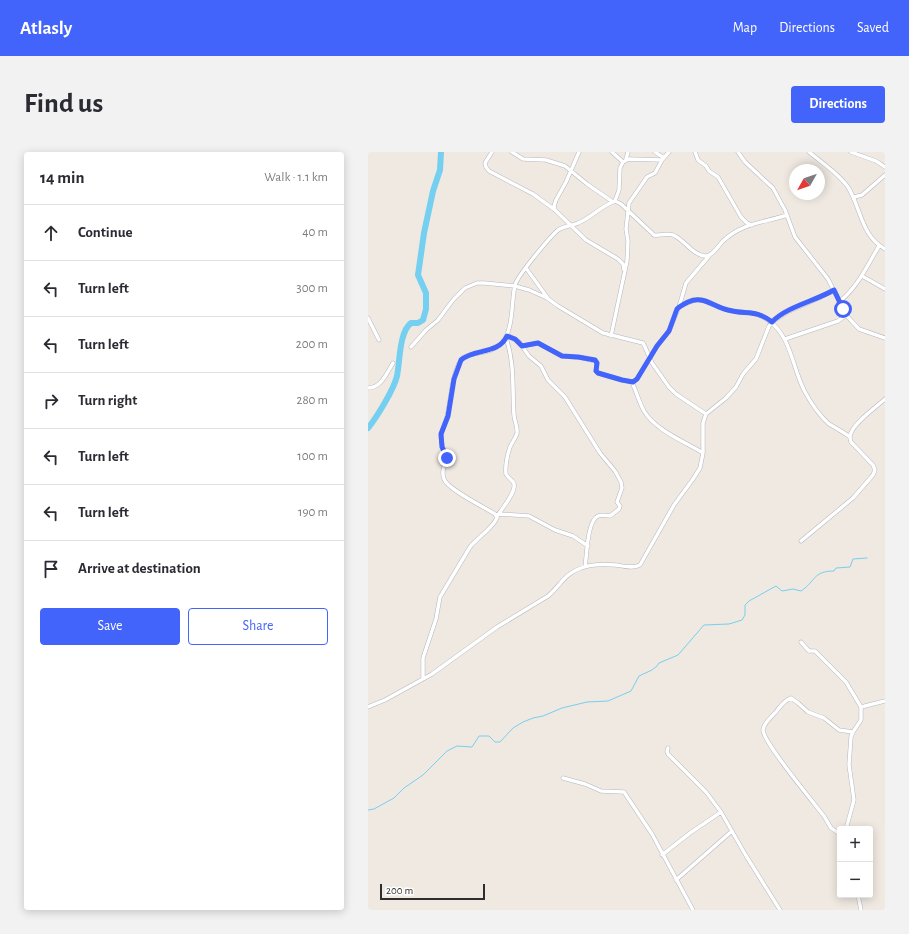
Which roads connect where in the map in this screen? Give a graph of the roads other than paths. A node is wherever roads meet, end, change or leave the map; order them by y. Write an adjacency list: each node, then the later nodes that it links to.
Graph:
1 (512, 152): 15 (street)
2 (579, 152): 15 (street)
3 (612, 152): 13 (street)
4 (628, 152): 13 (street)
5 (655, 152): 12 (street)
6 (668, 152): 12 (street)
7 (695, 152): 23 (street)
8 (739, 152): 21 (street)
9 (809, 152): 17 (street)
10 (851, 152): 14 (street)
11 (490, 153): 19 (street)
12 (663, 159): 13 (street); 20 (street)
13 (625, 161): 18 (street)
14 (885, 167)
15 (571, 170): 18 (street); 19 (street)
16 (885, 175): 17 (street)
17 (854, 197): 24 (street)
18 (614, 202): 20 (street); 22 (street)
19 (555, 210): 22 (street)
20 (628, 211): 26 (street); 28 (street)
21 (787, 215): 23 (street); 32 (street)
22 (570, 225): 27 (street); 28 (street)
23 (752, 225): 26 (street)
24 (879, 246): 25 (street); 29 (street)
25 (885, 248)
26 (709, 256): 35 (street)
27 (526, 268): 30 (street); 33 (street)
28 (624, 270): 39 (street)
29 (862, 276): 31 (street); 34 (street)
30 (515, 286): 33 (street); 40 (street); 44 (street)
31 (885, 289)
32 (834, 290): 34 (street); 38 (street)
33 (547, 298): 39 (street)
34 (839, 302): 36 (street)
35 (679, 306): 38 (street); 46 (street)
36 (846, 315): 41 (street); 42 (street)
37 (368, 318): 43 (street)
38 (772, 322): 42 (street); 51 (street)
39 (611, 336): 46 (street)
40 (506, 337): 45 (street); 54 (street); 54 (street)
41 (885, 338)
42 (785, 339): 52 (street)
43 (379, 340)
44 (411, 346)
45 (522, 346): 48 (street); 56 (street)
46 (649, 359): 48 (street); 51 (street)
47 (393, 363): 49 (street)
48 (632, 382): 53 (street)
49 (368, 388)
50 (885, 399): 52 (street)
51 (706, 414): 53 (street)
52 (850, 437): 55 (street)
53 (703, 453): 57 (street)
54 (498, 515): 56 (street); 59 (street)
55 (801, 541)
56 (588, 546): 57 (street)
57 (585, 566): 59 (street)
58 (801, 642): 62 (street)
59 (423, 679): 61 (street)
60 (885, 701): 62 (street)
61 (368, 707)
62 (861, 707): 63 (street)
63 (853, 732): 67 (street); 69 (street)
64 (668, 748): 66 (street)
65 (563, 778): 70 (street)
66 (721, 812): 68 (street); 70 (street)
67 (847, 826)
68 (732, 831): 71 (street); 74 (street)
69 (837, 832)
70 (662, 855): 71 (street)
71 (676, 880): 73 (street)
72 (858, 898): 75 (street)
73 (693, 910)
74 (780, 910)
75 (861, 910)

